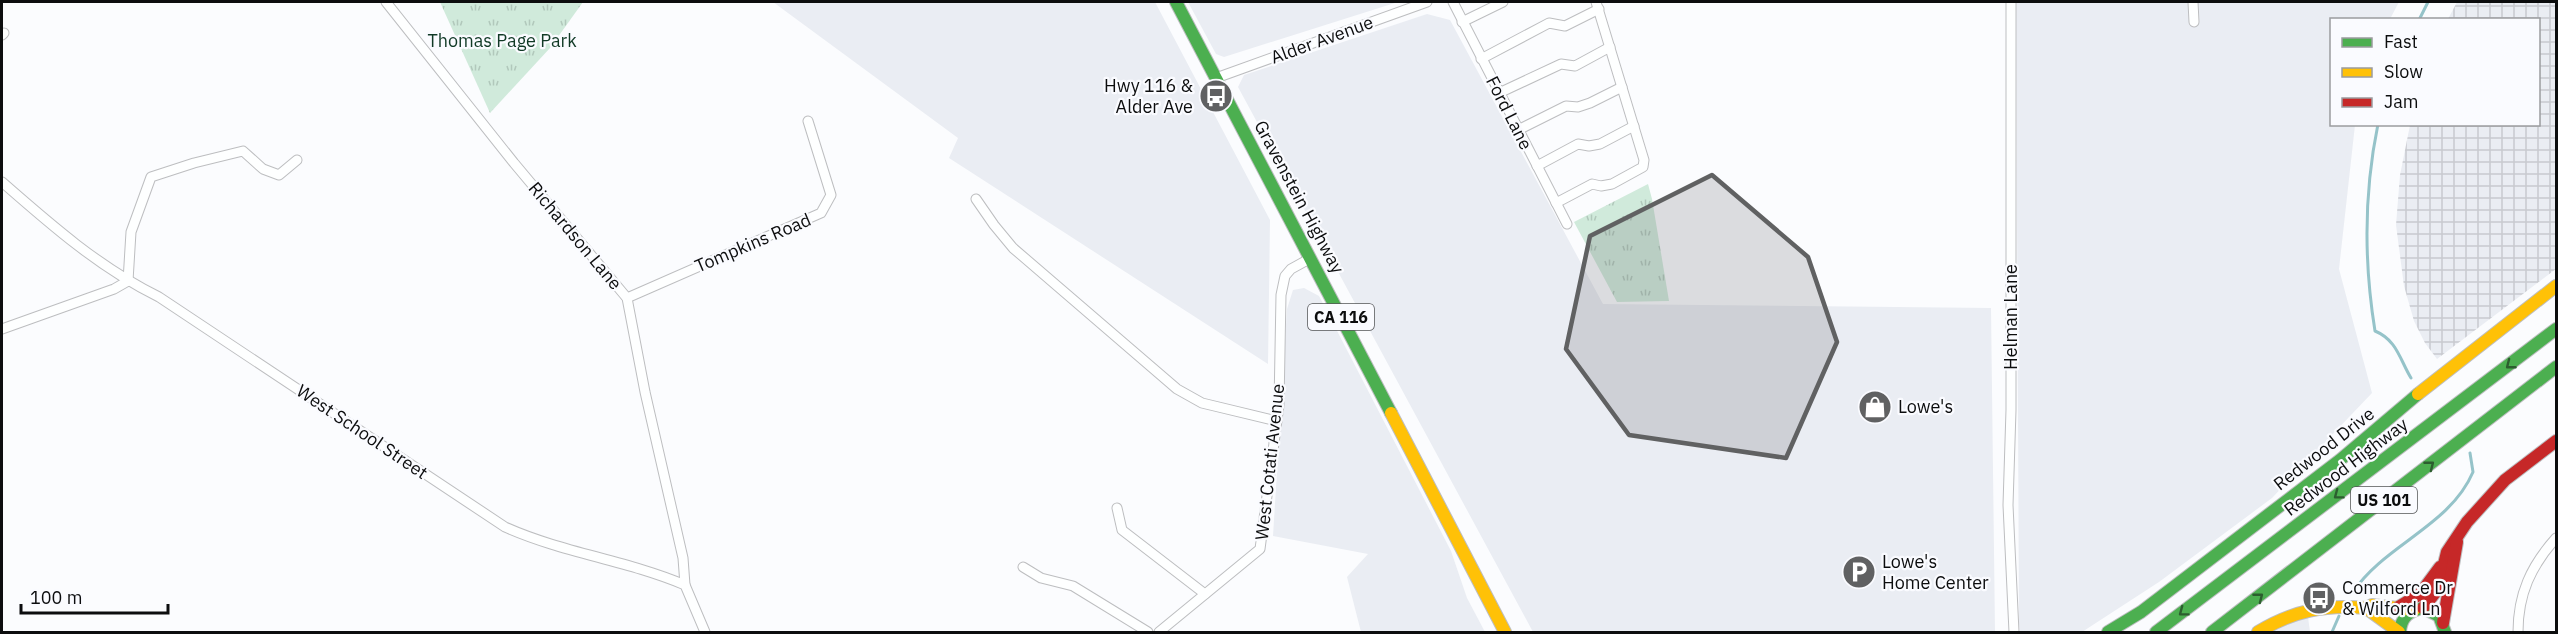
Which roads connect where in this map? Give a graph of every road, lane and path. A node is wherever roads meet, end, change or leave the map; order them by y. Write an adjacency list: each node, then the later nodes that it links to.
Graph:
1 (386, 2): 28 (street, Richardson Lane)
2 (1176, 2): 13 (main road, Gravenstein Highway / CA 116)
3 (1426, 2): 13 (street, Alder Avenue)
4 (1453, 2): 9 (street, Ford Lane)
5 (1503, 2): 9 (street)
6 (2012, 2): 49 (street, Helman Lane)
7 (2193, 2): 10 (street)
8 (1597, 5): 11 (street); 12 (street)
9 (1462, 22): 12 (street, Ford Lane)
10 (2193, 22)
11 (1610, 47): 14 (street); 15 (street)
12 (1481, 59): 15 (street, Ford Lane)
13 (1216, 78): 25 (main road, Gravenstein Highway / CA 116)
14 (1622, 87): 17 (street); 18 (street)
15 (1499, 93): 18 (street, Ford Lane)
16 (808, 120): 28 (street, Tompkins Road)
17 (1634, 126): 20 (street); 23 (street)
18 (1518, 130): 20 (street, Ford Lane)
19 (297, 160): 26 (street)
20 (1537, 166): 23 (street, Ford Lane)
21 (2, 182): 26 (street, West School Street)
22 (976, 199): 32 (street)
23 (1556, 203): 24 (street, Ford Lane)
24 (1567, 224)
25 (1311, 258): 32 (street, West Cotati Avenue); 48 (main road, Gravenstein Highway / CA 116)
26 (128, 281): 29 (street); 39 (street, West School Street)
27 (2556, 286): 50 (main road, Redwood Drive)
28 (627, 298): 39 (street, Richardson Lane)
29 (2, 329)
30 (2556, 329): 51 (main road, Redwood Highway / US 101, one-way to 51)
31 (2556, 367): 52 (main road, US 101, one-way to 31)
32 (1277, 422): 40 (street, West Cotati Avenue)
33 (2556, 441): 35 (main road)
34 (1117, 508): 40 (street)
35 (2458, 538): 37 (main road); 44 (main road)
36 (2556, 538): 55 (street)
37 (2444, 562): 42 (main road); 43 (main road)
38 (1023, 567): 46 (street)
39 (685, 585): 45 (street)
40 (1205, 594): 47 (street, West Cotati Avenue)
41 (2366, 608): 42 (main road); 53 (main road); 54 (main road)
42 (2396, 608): 43 (main road)
43 (2418, 609): 44 (main road); 54 (main road)
44 (2444, 628)
45 (705, 633)
46 (1148, 633)
47 (1159, 633)
48 (1505, 633)
49 (2014, 633)
50 (2108, 633)
51 (2157, 633)
52 (2212, 633)
53 (2258, 633)
54 (2400, 633)
55 (2518, 633)

